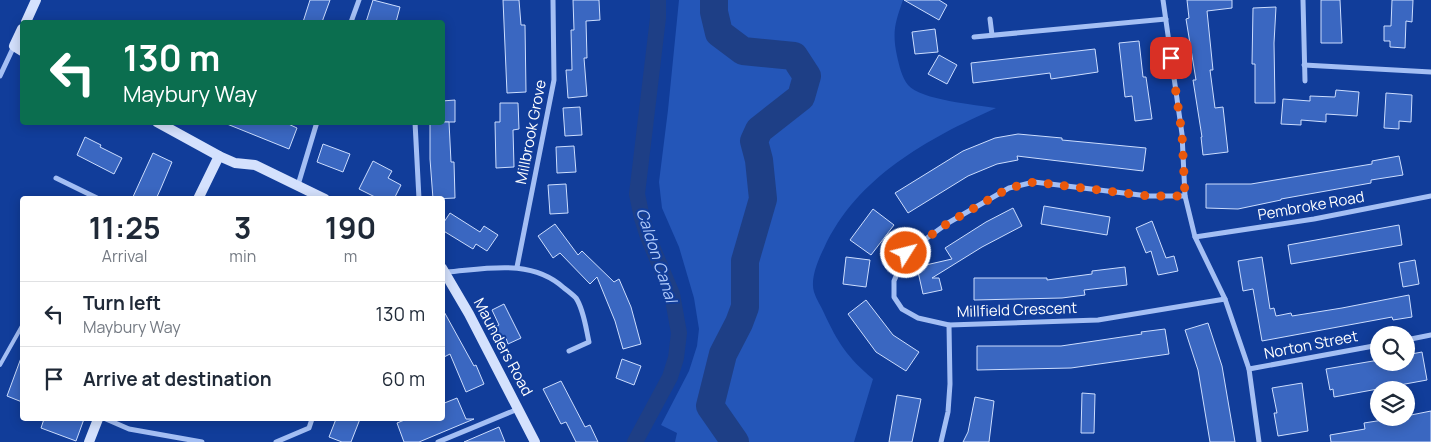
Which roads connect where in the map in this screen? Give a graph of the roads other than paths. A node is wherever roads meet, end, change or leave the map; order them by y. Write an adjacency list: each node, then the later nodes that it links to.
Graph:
1 (36, 0): 8 (street)
2 (360, 0): 9 (street)
3 (553, 0): 30 (street, Millbrook Grove)
4 (1164, 0): 7 (street)
5 (1303, 0): 13 (street)
6 (990, 19): 10 (street)
7 (1166, 19): 10 (street); 27 (street)
8 (27, 20)
9 (352, 20)
10 (992, 35): 11 (street)
11 (974, 37)
12 (18, 49): 15 (street)
13 (1304, 64): 14 (street); 16 (street)
14 (1431, 72)
15 (0, 76)
16 (1304, 82)
17 (162, 125): 20 (street)
18 (316, 125): 22 (street)
19 (415, 125): 26 (street)
20 (219, 156): 22 (street); 24 (street)
21 (56, 178): 23 (street)
22 (298, 185): 25 (street)
23 (92, 196)
24 (199, 196)
25 (319, 196)
26 (419, 196)
27 (1185, 196): 29 (street); 34 (street, Millfield Crescent)
28 (1431, 196): 29 (street, Pembroke Road)
29 (1195, 237): 33 (street)
30 (517, 267): 31 (street); 39 (street)
31 (445, 270)
32 (445, 272): 42 (street, Maunders Road)
33 (1225, 299): 34 (street, Millfield Crescent); 41 (street)
34 (949, 325): 51 (street)
35 (20, 330): 40 (lane)
36 (1431, 335): 37 (street)
37 (1415, 338)
38 (1370, 347): 41 (street, Norton Street)
39 (569, 351)
40 (0, 365)
41 (1249, 369): 52 (street)
42 (518, 409): 49 (street); 50 (street, Maunders Road)
43 (97, 421): 46 (street)
44 (111, 421): 47 (street)
45 (312, 421): 48 (street)
46 (89, 442)
47 (202, 442)
48 (276, 442)
49 (438, 442)
50 (535, 442)
51 (941, 442)
52 (1259, 442)

